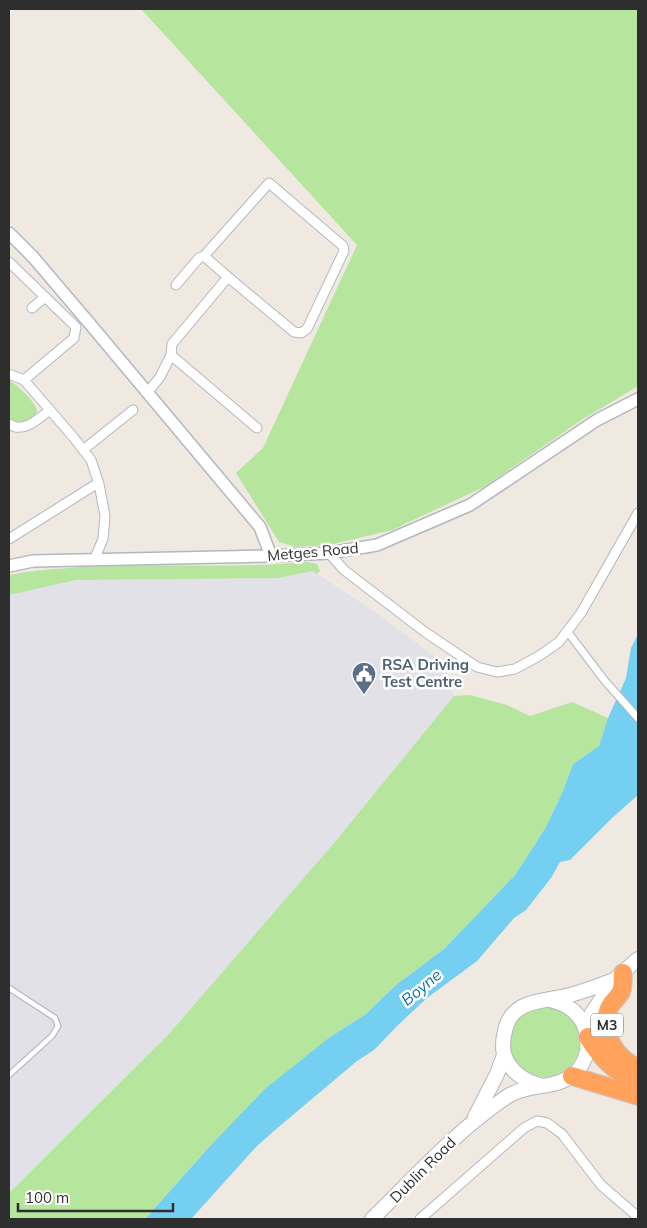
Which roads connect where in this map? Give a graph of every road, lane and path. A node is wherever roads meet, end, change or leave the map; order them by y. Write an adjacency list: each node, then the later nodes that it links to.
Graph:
1 (9, 233): 11 (street)
2 (204, 256): 4 (street); 4 (street); 5 (street)
3 (9, 262): 6 (street)
4 (228, 277): 8 (street)
5 (176, 285)
6 (45, 297): 7 (street); 10 (street)
7 (32, 308)
8 (171, 354): 11 (street); 16 (street)
9 (9, 374): 10 (street)
10 (24, 380): 13 (street)
11 (147, 393): 22 (street)
12 (638, 399): 21 (street, Metges Road)
13 (50, 410): 15 (street); 17 (street)
14 (133, 410): 17 (street)
15 (9, 424)
16 (257, 428)
17 (83, 450): 18 (street)
18 (98, 483): 20 (street); 23 (street)
19 (638, 513): 25 (street)
20 (9, 539)
21 (329, 553): 22 (street, Metges Road); 25 (street)
22 (272, 556): 23 (street, Metges Road)
23 (94, 560): 24 (street, Metges Road)
24 (9, 566)
25 (567, 631): 26 (street)
26 (638, 718)
27 (638, 959): 28 (main road)
28 (619, 976): 30 (main road); 31 (main road); 33 (highway, M3)
29 (9, 988): 34 (lane)
30 (550, 1000): 31 (main road); 32 (main road)
31 (586, 1032): 35 (main road); 36 (highway, M3)
32 (504, 1054): 37 (main road); 39 (main road)
33 (638, 1068)
34 (9, 1075)
35 (572, 1076): 37 (main road); 38 (highway)
36 (638, 1082)
37 (541, 1085): 39 (main road)
38 (638, 1096)
39 (473, 1120): 41 (main road, Dublin Road)
40 (638, 1217): 42 (street)
41 (372, 1219)
42 (420, 1219)

